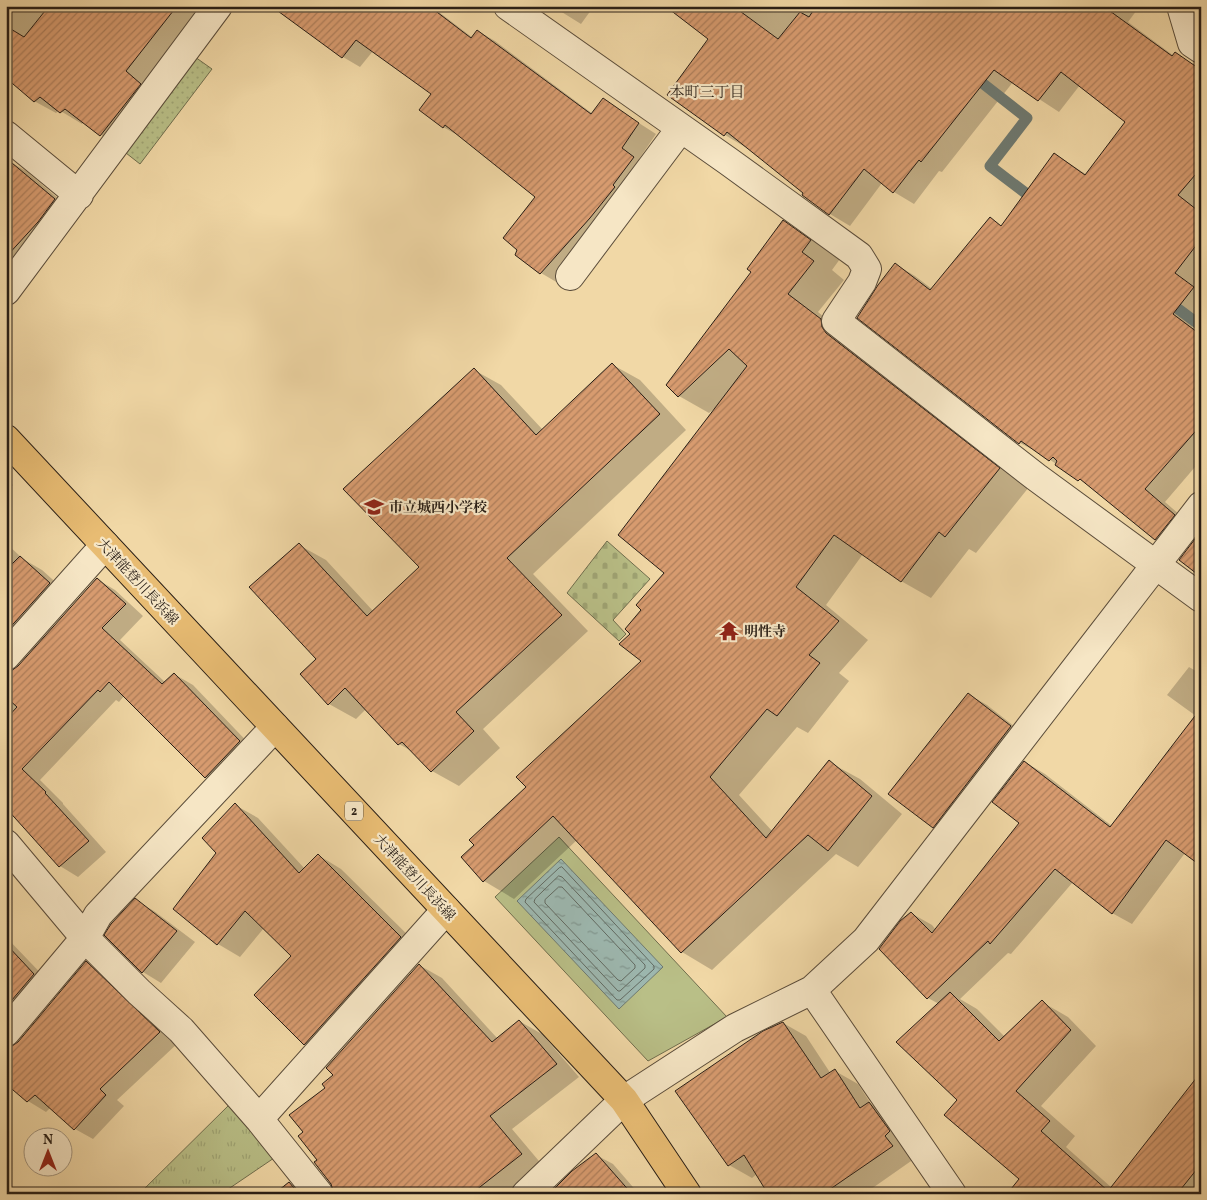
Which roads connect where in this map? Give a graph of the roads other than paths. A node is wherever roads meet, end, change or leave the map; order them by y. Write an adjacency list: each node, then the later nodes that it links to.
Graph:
1 (218, 6): 7 (street)
2 (508, 6): 5 (street)
3 (1181, 6): 4 (street)
4 (1201, 49)
5 (681, 128): 8 (street); 13 (street)
6 (6, 135): 7 (street)
7 (79, 195): 9 (street)
8 (570, 276)
9 (6, 290)
10 (6, 439): 12 (main road, 大津能登川長浜線 / 2)
11 (1201, 506): 13 (street)
12 (105, 545): 15 (street); 16 (main road, 大津能登川長浜線 / 2)
13 (1156, 564): 14 (street); 20 (street)
14 (1201, 598)
15 (6, 656)
16 (275, 727): 18 (main road, 大津能登川長浜線 / 2); 19 (street)
17 (6, 844): 19 (street)
18 (446, 910): 22 (main road, 大津能登川長浜線 / 2); 23 (street)
19 (85, 938): 21 (street); 23 (street)
20 (812, 990): 22 (street); 27 (street)
21 (6, 1032)
22 (624, 1100): 25 (street); 26 (main road, 大津能登川長浜線 / 2)
23 (258, 1119): 24 (street)
24 (319, 1194)
25 (526, 1194)
26 (687, 1194)
27 (952, 1194)

